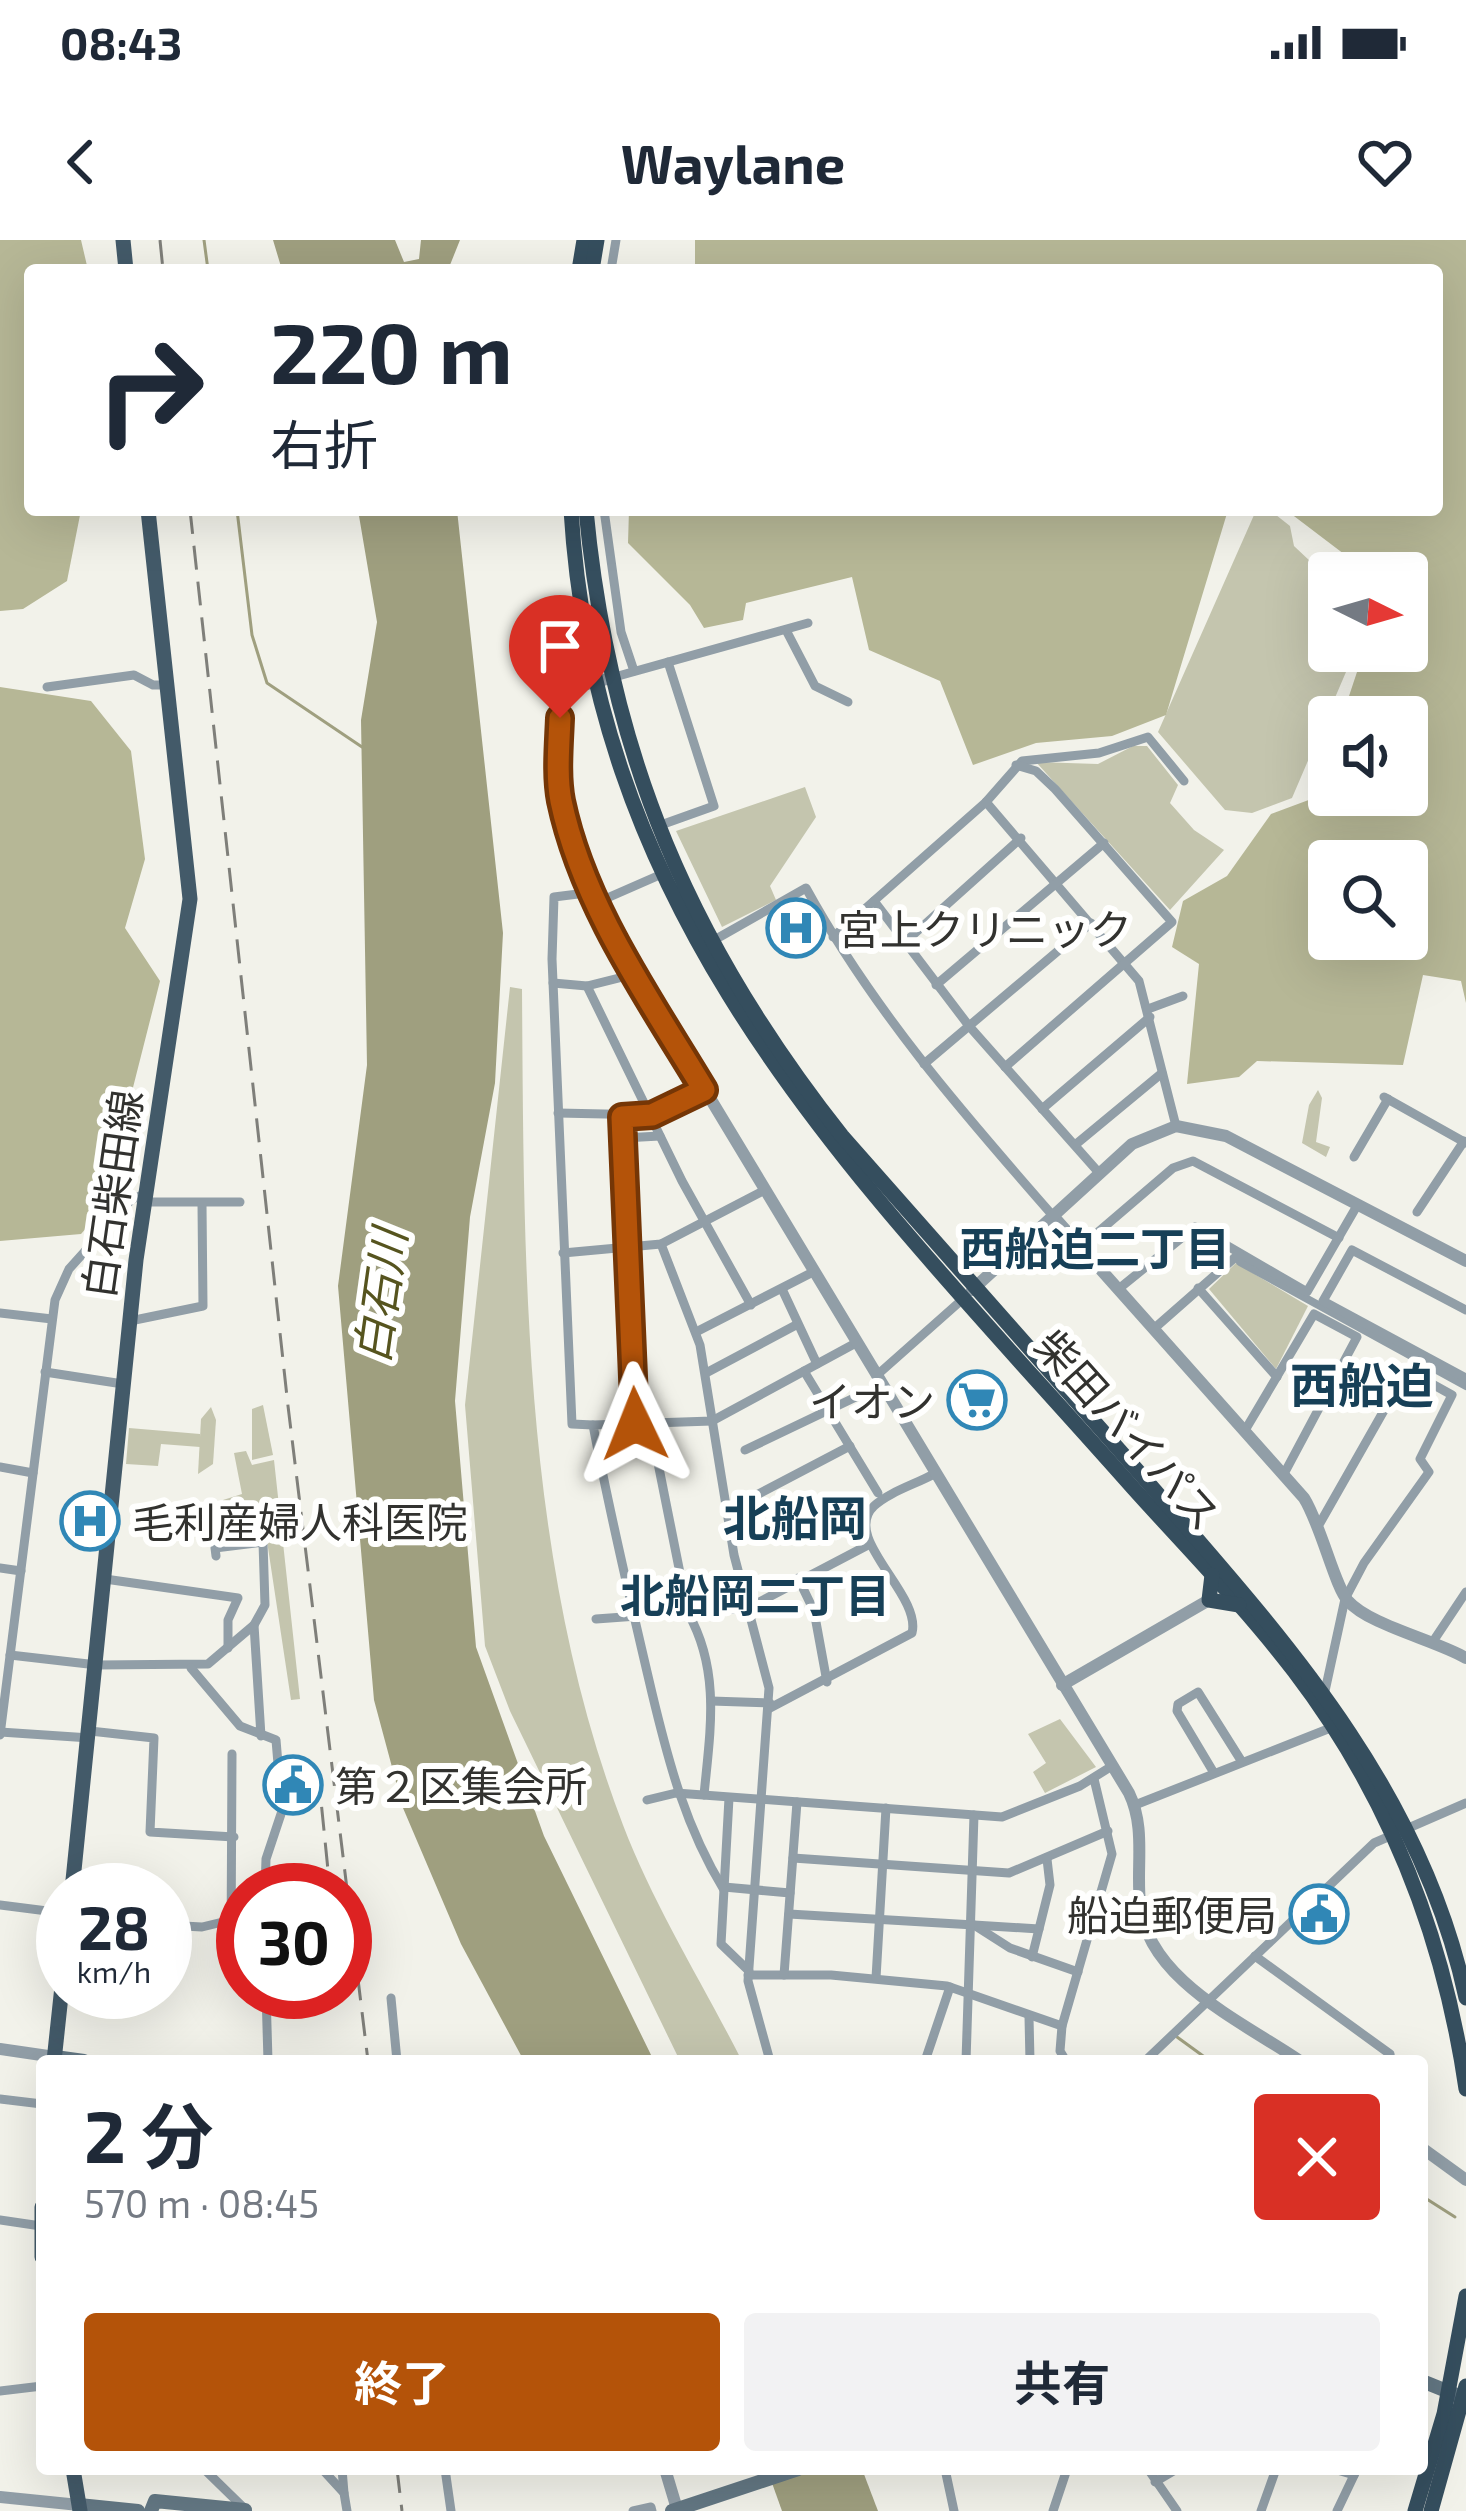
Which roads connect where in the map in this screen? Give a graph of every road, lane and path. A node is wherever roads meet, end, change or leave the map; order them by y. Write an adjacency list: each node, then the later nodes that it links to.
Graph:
1 (149, 516): 10 (main road, 白石柴田線)
2 (573, 516): 9 (highway, 柴田バイパス)
3 (587, 516): 9 (highway, 柴田バイパス)
4 (605, 516): 8 (street)
5 (808, 622): 6 (street)
6 (787, 632): 7 (street); 12 (street)
7 (668, 662): 8 (street); 16 (street)
8 (634, 670): 9 (street)
9 (604, 680): 16 (highway, 柴田バイパス); 19 (highway, 柴田バイパス); 21 (street)
10 (166, 685): 11 (street); 51 (main road, 白石柴田線)
11 (47, 687)
12 (848, 702)
13 (1016, 765): 14 (street); 15 (street); 18 (street)
14 (1184, 781)
15 (986, 802): 17 (street); 22 (street)
16 (658, 826): 25 (highway, 柴田バイパス)
17 (1021, 838): 20 (street); 26 (street)
18 (1104, 843): 20 (street); 27 (street)
19 (662, 874): 21 (street); 69 (highway, 柴田バイパス)
20 (1056, 882): 23 (street); 30 (street)
21 (596, 897): 28 (street); 29 (street)
22 (874, 901): 24 (street); 26 (street)
23 (1090, 923): 27 (street); 34 (street)
24 (833, 937): 25 (street); 35 (street)
25 (710, 943): 69 (highway, 柴田バイパス)
26 (904, 943): 30 (street)
27 (1125, 960): 33 (street); 36 (street)
28 (635, 974): 31 (street); 38 (street)
29 (553, 983): 31 (street); 40 (street)
30 (936, 985): 34 (street)
31 (587, 986): 41 (street)
32 (1183, 996): 33 (street)
33 (1149, 1013): 37 (street); 39 (street)
34 (968, 1026): 35 (street); 36 (street)
35 (924, 1064): 56 (street)
36 (1005, 1067): 39 (street)
37 (1162, 1073): 43 (street); 47 (street)
38 (704, 1090): 41 (street); 50 (street)
39 (1042, 1109): 47 (street)
40 (558, 1113): 42 (street); 62 (street)
41 (652, 1115): 42 (street); 44 (street)
42 (622, 1117): 45 (street)
43 (1176, 1126): 49 (street); 54 (street)
44 (660, 1136): 45 (street); 57 (street)
45 (623, 1138): 61 (street)
46 (1465, 1140): 48 (street); 55 (street)
47 (1075, 1145): 49 (street)
48 (1354, 1157)
49 (1100, 1174): 56 (street)
50 (765, 1190): 57 (street); 65 (street)
51 (144, 1198): 53 (street); 73 (street); 74 (main road, 白石柴田線)
52 (240, 1202): 53 (street)
53 (202, 1204): 74 (street)
54 (1358, 1204): 58 (street); 64 (street)
55 (1417, 1212)
56 (1054, 1217): 60 (street); 69 (street)
57 (705, 1219): 59 (street); 70 (street)
58 (1339, 1238): 60 (street); 63 (street)
59 (661, 1244): 61 (street); 77 (street)
60 (1083, 1245): 66 (street)
61 (629, 1251): 62 (street); 90 (street)
62 (563, 1253): 91 (street)
63 (1240, 1258): 66 (street); 67 (street); 84 (street)
64 (1466, 1261)
65 (813, 1272): 68 (street); 78 (street)
66 (1121, 1287): 76 (street)
67 (1198, 1288): 76 (street); 83 (street)
68 (782, 1289): 70 (street); 75 (street)
69 (970, 1293): 85 (street); 106 (highway, 柴田バイパス); 126 (highway, 柴田バイパス)
70 (751, 1305): 77 (street)
71 (1466, 1310): 84 (street)
72 (0, 1313): 73 (street)
73 (52, 1319): 81 (street)
74 (130, 1321): 86 (main road, 白石柴田線)
75 (796, 1325): 79 (street); 82 (street)
76 (1157, 1327): 92 (street)
77 (696, 1332): 82 (street)
78 (854, 1344): 79 (street); 85 (street)
79 (817, 1364): 80 (street)
80 (804, 1370): 87 (street); 88 (street)
81 (45, 1372): 86 (street); 97 (street)
82 (706, 1373): 88 (street)
83 (1277, 1377): 92 (street); 96 (street)
84 (1465, 1377)
85 (879, 1381): 87 (street); 98 (street)
86 (124, 1384): 108 (main road, 白石柴田線)
87 (829, 1412): 93 (street); 94 (street)
88 (712, 1420): 89 (street); 100 (street)
89 (650, 1423): 90 (street); 114 (street)
90 (635, 1424): 91 (street)
91 (593, 1425): 115 (street)
92 (1247, 1427): 96 (street)
93 (850, 1446): 99 (street); 100 (street)
94 (745, 1450)
95 (0, 1467): 97 (street)
96 (1285, 1472): 101 (street)
97 (33, 1473): 105 (street)
98 (934, 1474): 102 (street); 125 (street)
99 (878, 1492)
100 (726, 1510): 113 (street)
101 (1320, 1522): 110 (street); 110 (street)
102 (870, 1544): 107 (street); 124 (street)
103 (216, 1556): 117 (street)
104 (0, 1568): 105 (street)
105 (21, 1571): 120 (street)
106 (1212, 1575): 111 (highway); 112 (highway, 柴田バイパス)
107 (798, 1578): 113 (street); 124 (street)
108 (105, 1579): 119 (street); 122 (main road, 白石柴田線)
109 (1466, 1592): 118 (street)
110 (1345, 1599): 118 (street); 126 (street)
111 (1208, 1600): 112 (highway); 125 (street)
112 (1239, 1605): 129 (highway, 柴田バイパス)
113 (748, 1608): 114 (street); 128 (street)
114 (688, 1613): 115 (street); 127 (street)
115 (630, 1617): 116 (street); 138 (street)
116 (596, 1619)
117 (254, 1625): 119 (street); 132 (street)
118 (1434, 1640): 121 (street)
119 (228, 1650): 123 (street)
120 (10, 1655): 122 (street); 130 (street)
121 (1466, 1658)
122 (97, 1665): 123 (street); 131 (main road, 白石柴田線)
123 (190, 1668): 132 (street)
124 (827, 1682): 128 (street)
125 (1062, 1685): 135 (street)
126 (1325, 1691): 149 (highway, 柴田バイパス)
127 (711, 1701): 128 (street); 139 (street)
128 (770, 1706): 142 (street)
129 (1333, 1727): 134 (street); 149 (highway, 柴田バイパス)
130 (0, 1733): 131 (street)
131 (90, 1735): 150 (street); 153 (main road, 白石柴田線)
132 (261, 1736): 155 (street)
133 (232, 1754): 150 (street)
134 (1242, 1762): 136 (street); 136 (street)
135 (1112, 1766): 137 (street); 145 (street)
136 (1214, 1773): 145 (street)
137 (1094, 1778): 147 (street); 148 (street)
138 (676, 1792): 139 (street); 141 (street); 158 (street)
139 (704, 1795): 140 (street)
140 (729, 1798): 142 (street); 158 (street)
141 (647, 1800)
142 (765, 1800): 143 (street); 159 (street)
143 (797, 1802): 146 (street); 151 (street)
144 (1466, 1803): 149 (street)
145 (1135, 1804): 176 (street)
146 (886, 1808): 147 (street); 156 (street)
147 (974, 1815): 157 (street)
148 (1108, 1831): 152 (street); 169 (street)
149 (1400, 1831): 167 (street); 177 (highway, 柴田バイパス); 195 (highway, 柴田バイパス)
150 (233, 1838): 154 (street)
151 (793, 1858): 156 (street); 160 (street)
152 (1047, 1858): 157 (street); 166 (street)
153 (75, 1863)
154 (233, 1863)
155 (266, 1863)
156 (883, 1864): 157 (street); 164 (street)
157 (972, 1870): 165 (street)
158 (724, 1889): 159 (street); 170 (street)
159 (755, 1890): 160 (street); 170 (street)
160 (790, 1893): 163 (street)
161 (0, 1905): 162 (street)
162 (36, 1910)
163 (789, 1914): 164 (street); 171 (street)
164 (879, 1920): 165 (street); 172 (street)
165 (971, 1925): 166 (street); 168 (street); 174 (street)
166 (1040, 1929): 168 (street)
167 (1255, 1956): 176 (street); 193 (street)
168 (1032, 1958): 169 (street)
169 (1078, 1972): 181 (street)
170 (748, 1973): 171 (street); 186 (street)
171 (784, 1976): 172 (street)
172 (876, 1978): 173 (street)
173 (950, 1987): 174 (street); 187 (street)
174 (964, 1995): 178 (street); 188 (street)
175 (391, 1998): 185 (street)
176 (1209, 1998): 191 (street); 192 (street)
177 (1466, 1998)
178 (1029, 2017): 181 (street); 189 (street)
179 (58, 2019): 183 (main road)
180 (267, 2019): 184 (street)
181 (1062, 2026): 190 (street)
182 (0, 2049): 194 (street)
183 (54, 2055)
184 (268, 2055)
185 (396, 2055)
186 (768, 2055)
187 (927, 2055)
188 (966, 2055)
189 (1030, 2055)
190 (1062, 2055)
191 (1151, 2055)
192 (1291, 2055)
193 (1390, 2055)
194 (36, 2056)
195 (1466, 2089)
196 (0, 2099): 197 (street)
197 (36, 2103)
198 (1428, 2152): 199 (street)
199 (1466, 2180)
200 (0, 2220): 201 (street)
201 (36, 2225)
202 (1466, 2296): 206 (highway)
203 (1428, 2383): 206 (main road)
204 (36, 2387): 205 (street)
205 (0, 2391)
206 (1461, 2394): 238 (highway); 239 (highway)
207 (74, 2475): 223 (main road)
208 (210, 2475): 224 (street)
209 (328, 2475): 221 (street)
210 (342, 2475): 221 (street)
211 (446, 2475): 230 (street)
212 (667, 2475): 225 (street)
213 (780, 2475): 225 (main road)
214 (946, 2475): 233 (street)
215 (1065, 2475): 234 (street)
216 (1151, 2475): 220 (street)
217 (1167, 2475): 220 (street)
218 (1274, 2475): 236 (street)
219 (1354, 2475): 237 (street)
220 (1155, 2482): 235 (street)
221 (344, 2493): 229 (street)
222 (0, 2497): 223 (street)
223 (79, 2508): 226 (main road)
224 (246, 2510): 227 (main road); 228 (street)
225 (678, 2510)
226 (138, 2511)
227 (151, 2511)
228 (257, 2511)
229 (347, 2511)
230 (451, 2511)
231 (633, 2511): 232 (street)
232 (652, 2511)
233 (955, 2511)
234 (1053, 2511)
235 (1178, 2511)
236 (1261, 2511)
237 (1337, 2511)
238 (1415, 2511)
239 (1431, 2511)

